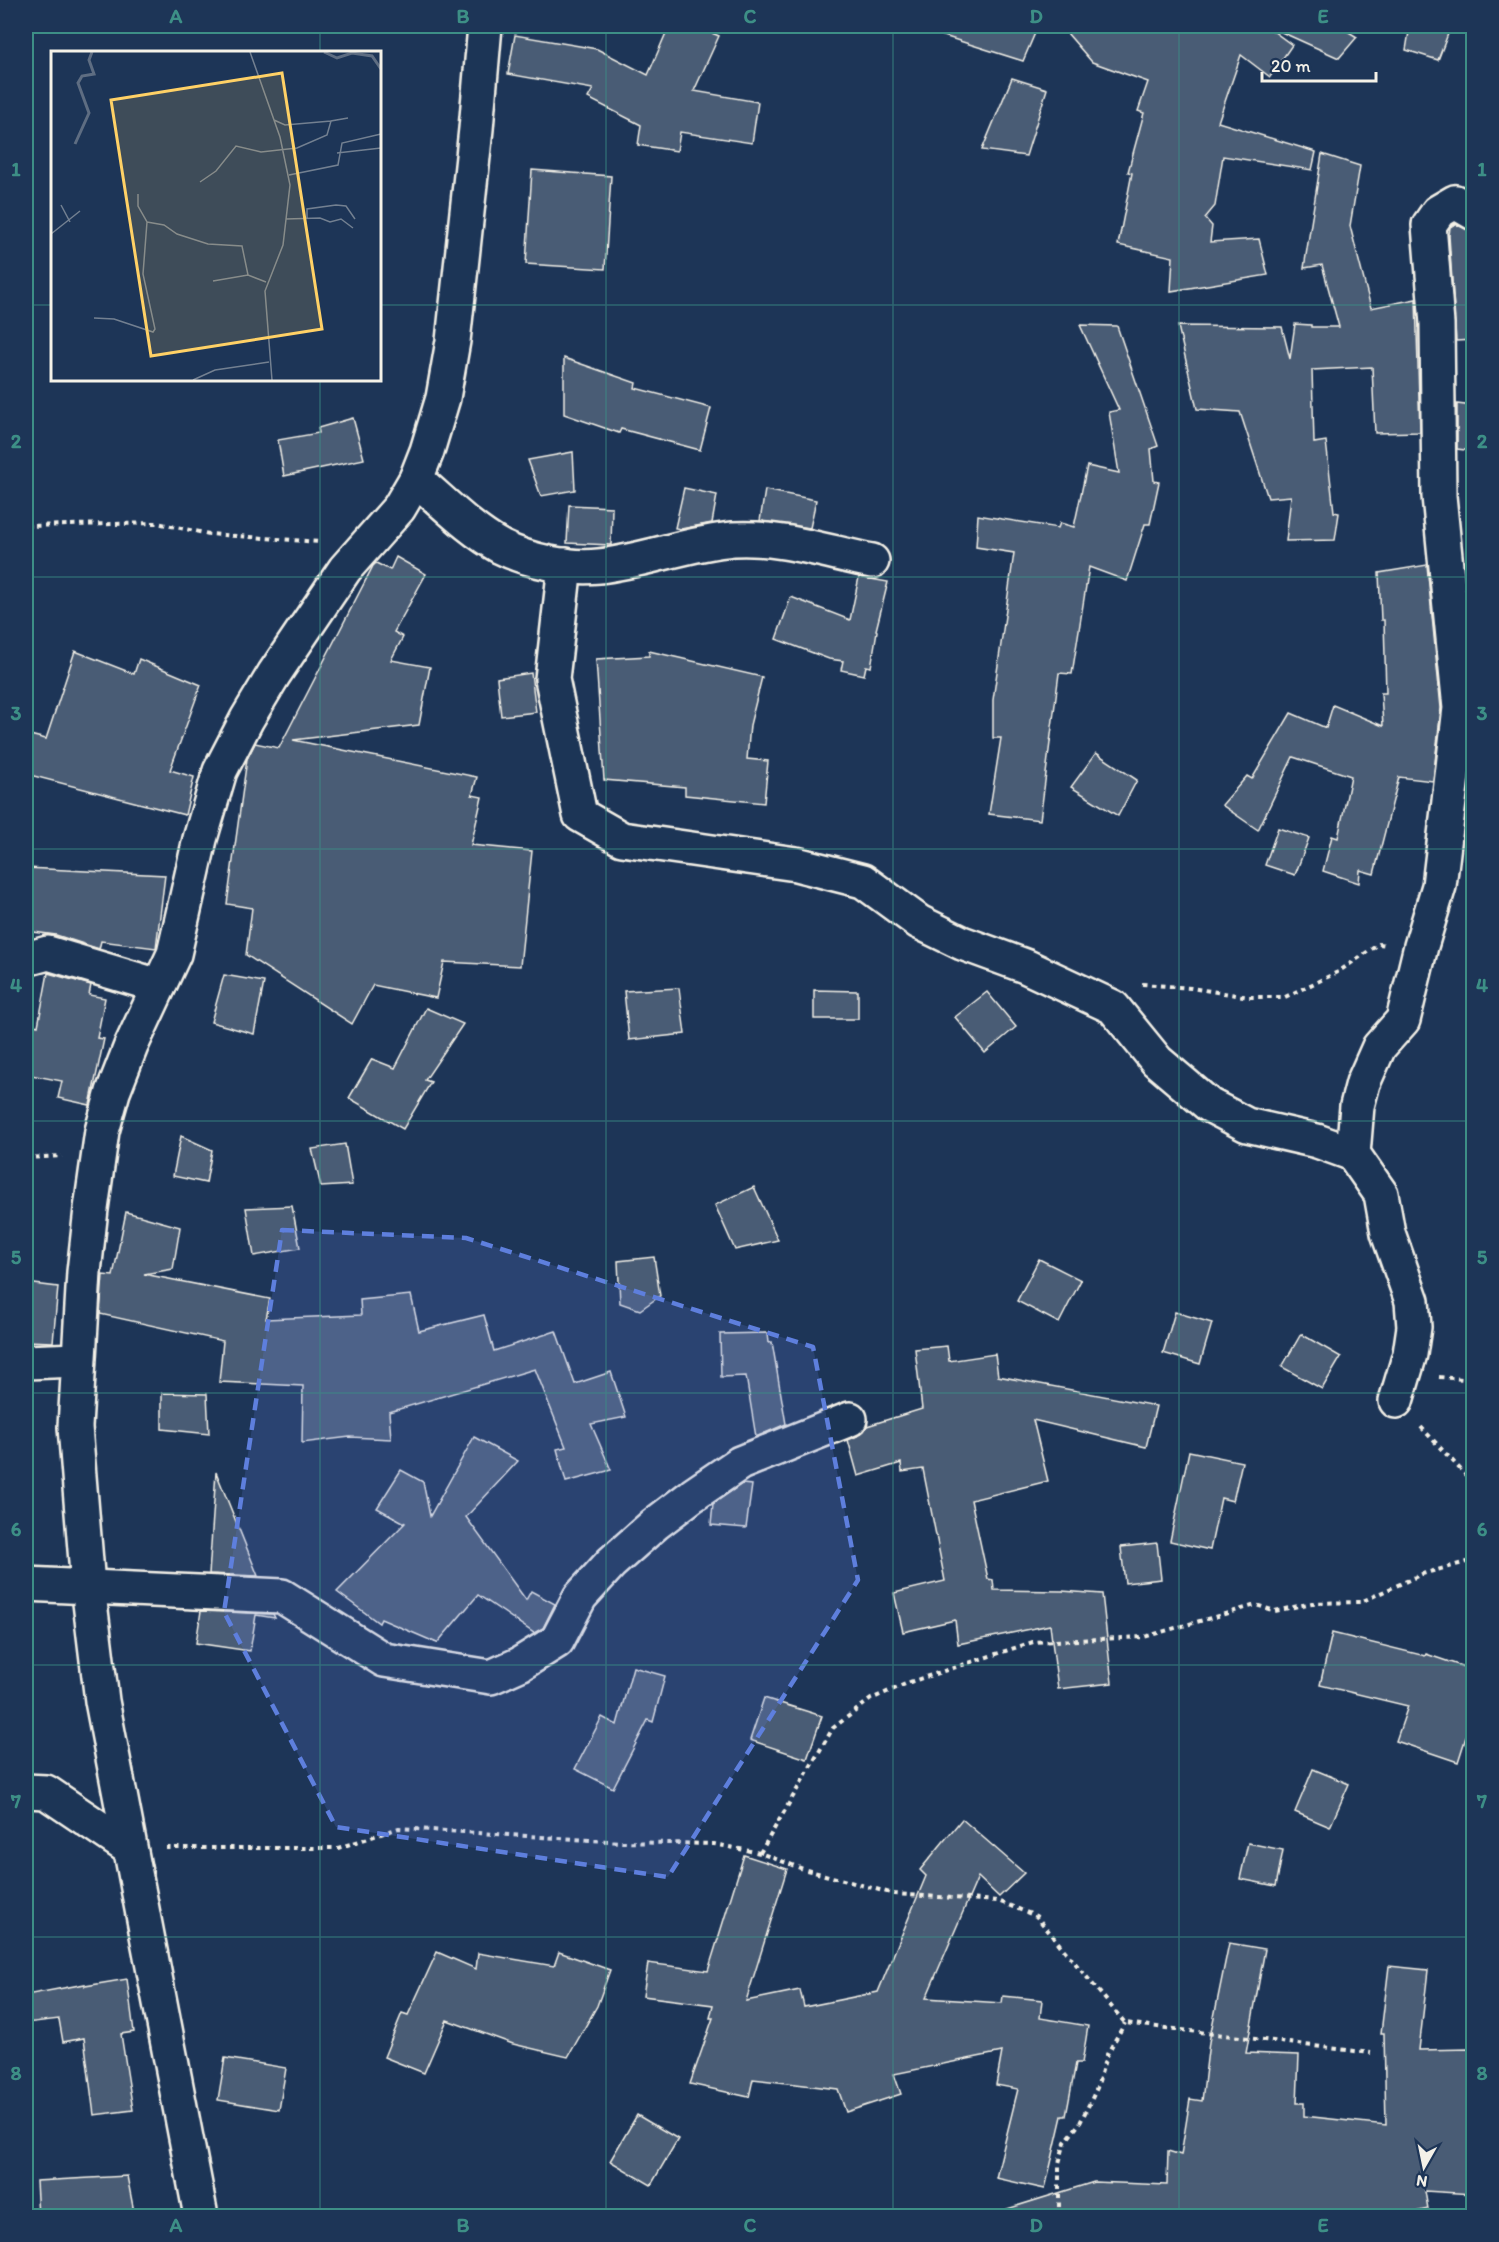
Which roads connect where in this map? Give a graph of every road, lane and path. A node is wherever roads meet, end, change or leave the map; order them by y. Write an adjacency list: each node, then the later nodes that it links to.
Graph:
1 (485, 26): 3 (street)
2 (1473, 213): 8 (street)
3 (416, 479): 7 (street); 11 (street)
4 (26, 526): 5 (path)
5 (323, 542)
6 (872, 561): 7 (street)
7 (565, 565): 12 (street)
8 (1421, 946): 10 (path); 12 (street)
9 (26, 959): 11 (street)
10 (1139, 984)
11 (159, 986): 13 (street)
12 (1353, 1154): 15 (street)
13 (78, 1360): 14 (street); 20 (street)
14 (26, 1362)
15 (1396, 1401): 17 (path)
16 (850, 1419): 20 (street)
17 (1473, 1484)
18 (1473, 1560): 23 (path)
19 (26, 1584): 20 (street)
20 (88, 1586): 22 (street)
21 (26, 1791): 22 (street)
22 (129, 1848): 23 (path); 26 (street)
23 (760, 1853): 24 (path)
24 (1125, 2023): 25 (path); 27 (path)
25 (1371, 2053)
26 (201, 2217)
27 (1059, 2217)

